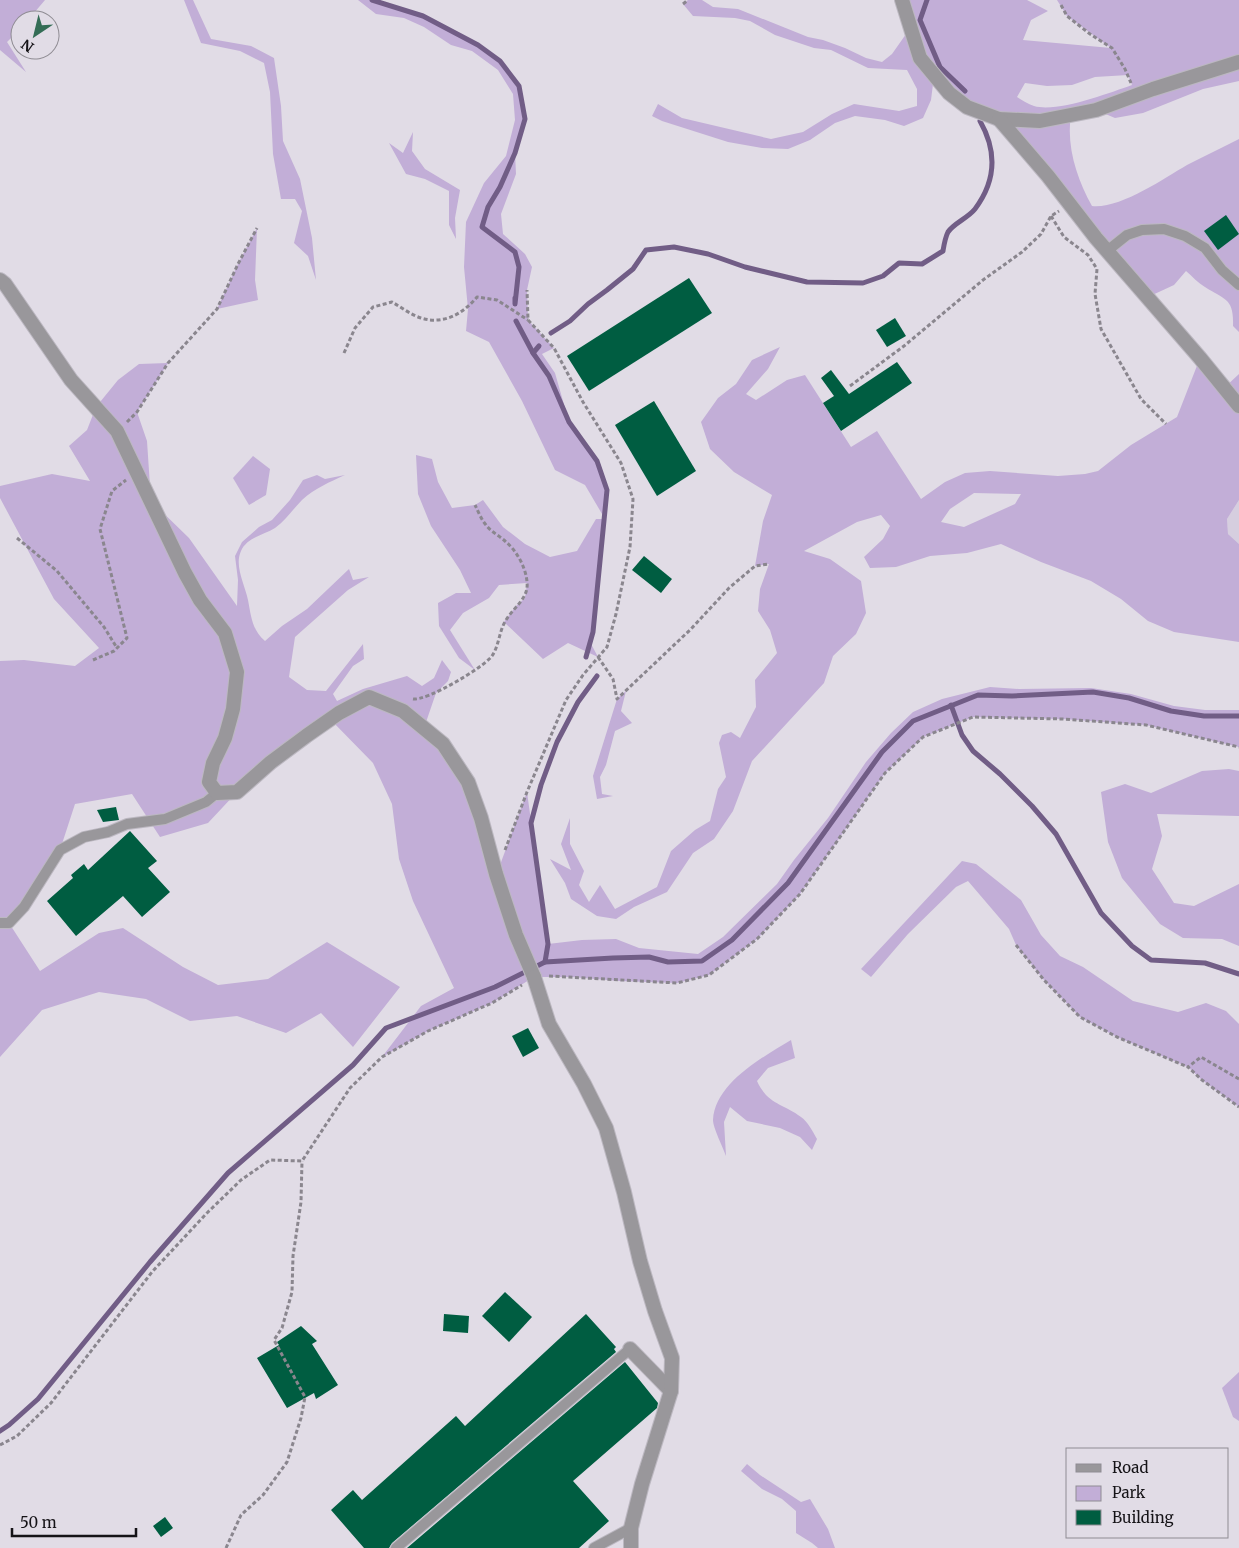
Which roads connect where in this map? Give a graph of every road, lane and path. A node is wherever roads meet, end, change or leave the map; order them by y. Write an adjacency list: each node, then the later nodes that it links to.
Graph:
1 (688, 0): 3 (path)
2 (902, 0): 7 (street)
3 (683, 4)
4 (1061, 5): 6 (path)
5 (1239, 62): 6 (street)
6 (1136, 95): 7 (street)
7 (999, 119): 8 (street)
8 (1070, 205): 9 (path); 11 (street)
9 (1051, 216): 17 (path); 19 (path)
10 (257, 228): 20 (path)
11 (1107, 251): 13 (lane); 18 (street)
12 (0, 280): 20 (street)
13 (1239, 285)
14 (527, 290): 15 (path)
15 (528, 320): 16 (path); 26 (path)
16 (344, 353)
17 (850, 386)
18 (1239, 406)
19 (1166, 424)
20 (118, 431): 21 (street)
21 (138, 471): 25 (path); 30 (street)
22 (475, 505): 28 (path)
23 (18, 538): 25 (path)
24 (769, 564): 26 (path)
25 (117, 648): 27 (path)
26 (598, 657): 31 (path)
27 (93, 660)
28 (385, 704): 30 (street); 31 (street)
29 (1239, 747): 34 (path)
30 (218, 793): 32 (lane)
31 (496, 874): 34 (street)
32 (0, 923)
33 (1016, 946): 35 (path)
34 (534, 977): 38 (path); 40 (street)
35 (1188, 1067): 36 (path); 37 (path)
36 (1239, 1079)
37 (1239, 1107)
38 (302, 1162): 41 (path); 43 (path)
39 (630, 1349): 40 (street); 44 (lane)
40 (671, 1391): 42 (street)
41 (0, 1445)
42 (631, 1528): 45 (lane); 46 (street)
43 (226, 1548)
44 (396, 1548)
45 (594, 1548)
46 (631, 1548)

